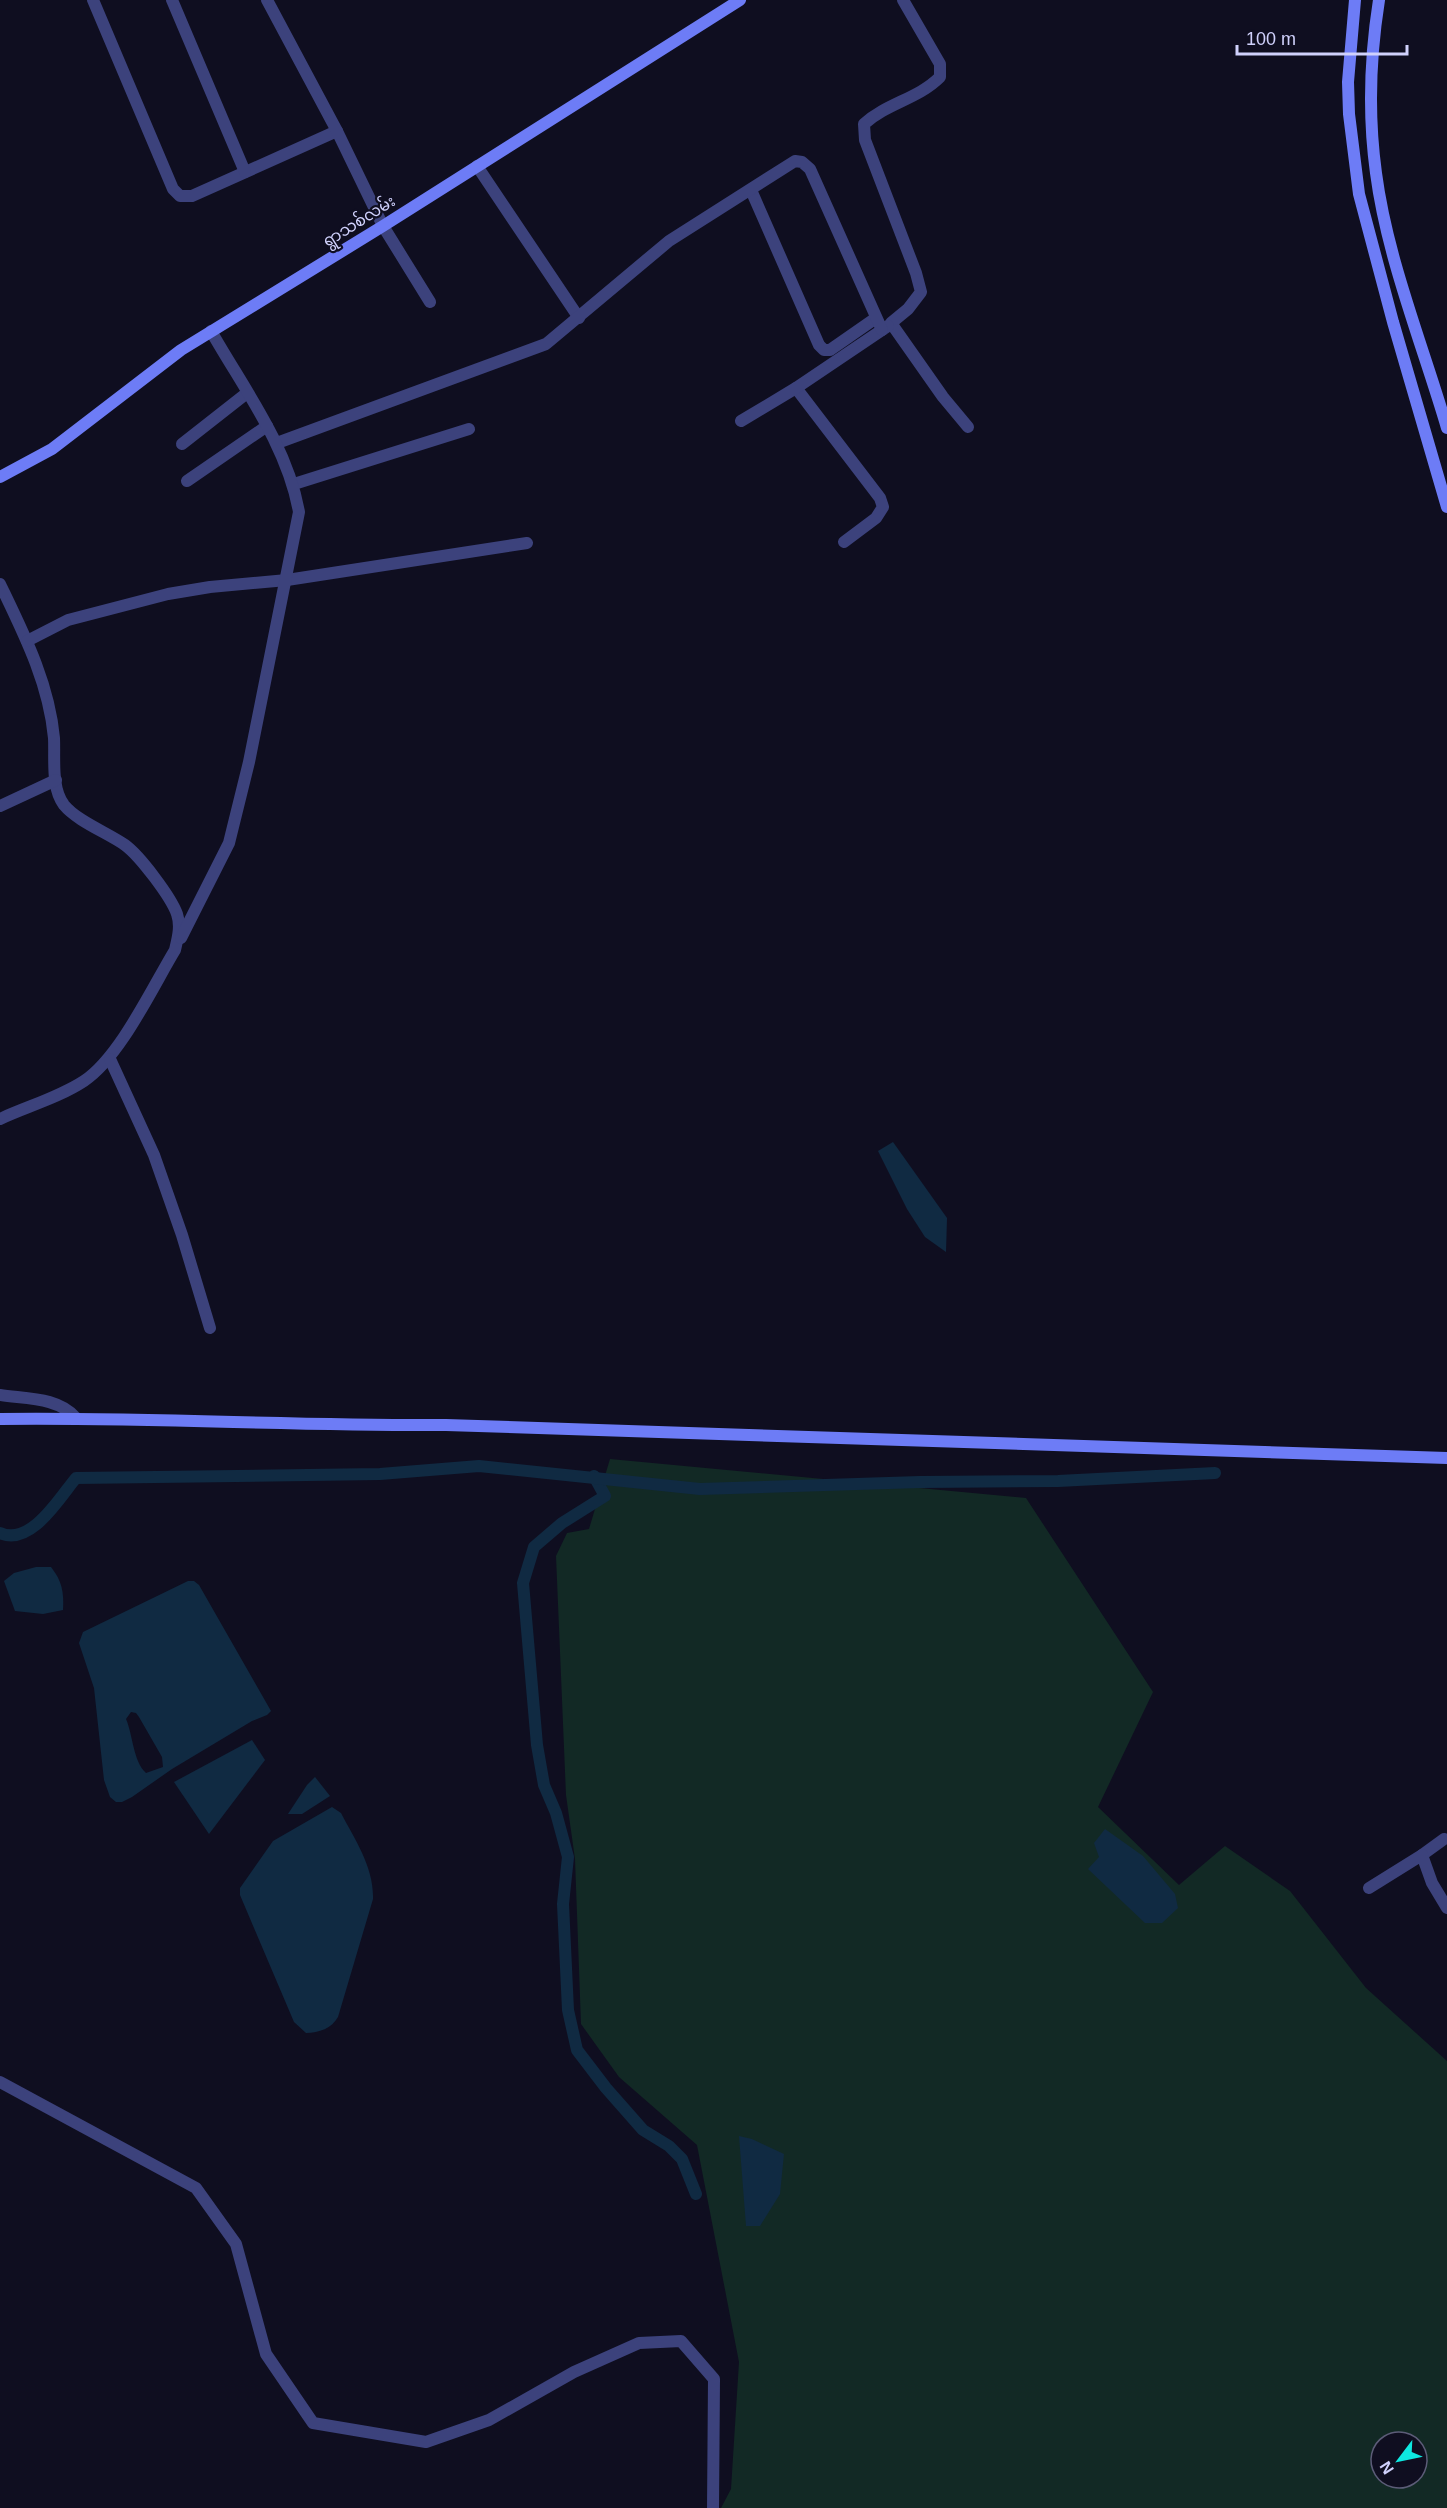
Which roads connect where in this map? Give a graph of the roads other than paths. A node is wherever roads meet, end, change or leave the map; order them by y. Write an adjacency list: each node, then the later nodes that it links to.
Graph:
1 (93, 0): 10 (street)
2 (172, 0): 10 (street)
3 (267, 0): 8 (street)
4 (740, 0): 9 (main road, ရွာသစ်လမ်း)
5 (903, 0): 16 (street)
6 (1355, 0): 30 (main road)
7 (1379, 0): 23 (main road)
8 (336, 131): 10 (street); 12 (street)
9 (477, 166): 12 (main road, ရွာသစ်လမ်း); 14 (street)
10 (245, 172)
11 (751, 190): 14 (street); 15 (street); 15 (street)
12 (383, 226): 13 (street); 17 (main road, ရွာသစ်လမ်း)
13 (429, 302)
14 (579, 318): 25 (street)
15 (876, 318): 16 (street)
16 (886, 327): 18 (street); 22 (street)
17 (211, 331): 19 (street); 27 (main road, ရွာသစ်လမ်း)
18 (796, 388): 20 (street); 31 (street)
19 (247, 393): 21 (street); 26 (street)
20 (741, 421)
21 (267, 426): 25 (street); 28 (street)
22 (968, 427)
23 (1447, 428)
24 (469, 429): 29 (street)
25 (277, 443): 29 (street)
26 (182, 444)
27 (0, 477)
28 (188, 481)
29 (294, 484): 33 (street)
30 (1447, 507)
31 (844, 542)
32 (527, 543): 33 (street)
33 (287, 580): 35 (street); 38 (street)
34 (0, 584): 35 (street)
35 (27, 641): 36 (street)
36 (56, 780): 37 (street); 38 (street)
37 (0, 806)
38 (175, 950): 39 (street)
39 (110, 1059): 40 (street); 41 (street)
40 (0, 1119)
41 (210, 1328)
42 (0, 1395): 43 (street)
43 (76, 1418): 44 (main road); 45 (main road)
44 (0, 1419)
45 (1447, 1458)
46 (1444, 1839): 47 (street)
47 (1422, 1855): 48 (street); 49 (street)
48 (1369, 1888)
49 (1447, 1908)
50 (0, 2082): 51 (street)
51 (713, 2508)

